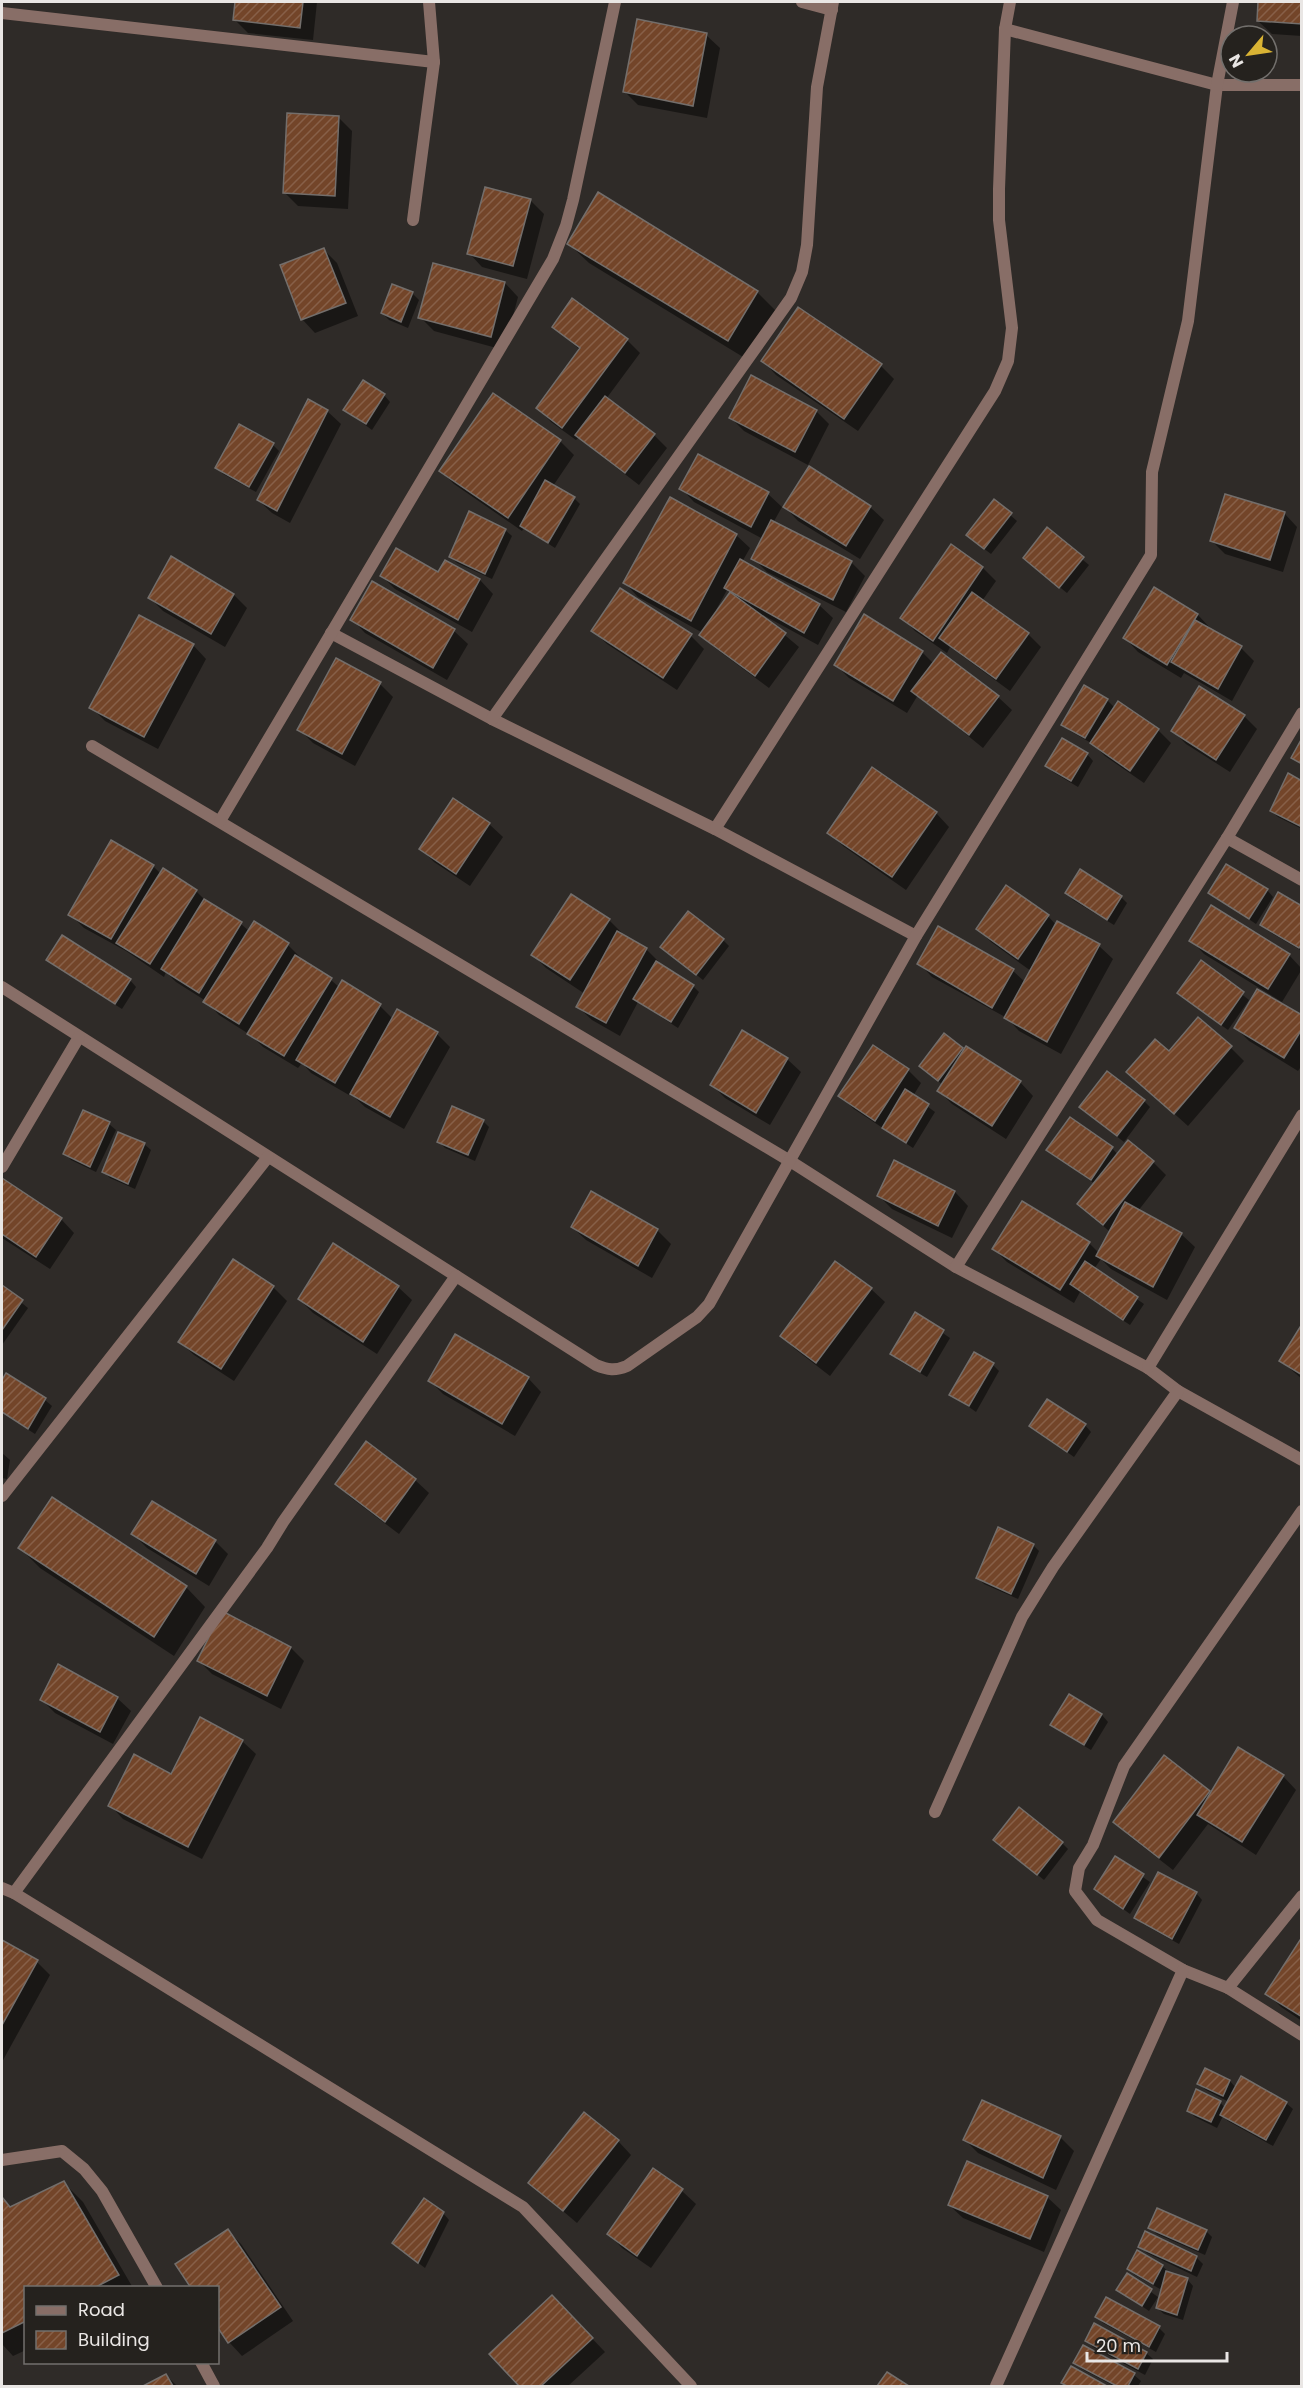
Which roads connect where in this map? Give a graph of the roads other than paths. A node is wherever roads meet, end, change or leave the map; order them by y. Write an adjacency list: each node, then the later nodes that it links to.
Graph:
1 (429, 2): 9 (street)
2 (615, 2): 13 (street)
3 (802, 2): 6 (street)
4 (1010, 2): 8 (street)
5 (1233, 2): 10 (street)
6 (832, 6): 15 (street)
7 (2, 13): 9 (street)
8 (1005, 29): 10 (street); 18 (street)
9 (434, 62): 12 (street)
10 (1217, 85): 11 (street); 21 (street)
11 (1302, 85)
12 (413, 220)
13 (331, 633): 15 (street); 17 (street)
14 (1302, 713): 19 (street)
15 (492, 719): 18 (street)
16 (92, 746): 17 (street)
17 (220, 821): 26 (street)
18 (715, 829): 21 (street)
19 (1227, 838): 20 (street); 28 (street)
20 (1302, 880)
21 (916, 936): 26 (street)
22 (2, 987): 23 (street)
23 (79, 1037): 25 (street); 27 (street)
24 (1302, 1115): 30 (street)
25 (268, 1157): 29 (street); 33 (street)
26 (790, 1161): 28 (street); 29 (street)
27 (2, 1167)
28 (956, 1267): 30 (street)
29 (456, 1276): 37 (street)
30 (1148, 1368): 31 (street)
31 (1178, 1391): 32 (street); 35 (street)
32 (1302, 1460)
33 (2, 1496)
34 (1302, 1512): 39 (street)
35 (934, 1812)
36 (2, 1888): 37 (street)
37 (14, 1893): 46 (street)
38 (1302, 1896): 40 (street)
39 (1183, 1971): 40 (street); 47 (street)
40 (1228, 1988): 41 (street)
41 (1302, 2035)
42 (2, 2160): 43 (street)
43 (156, 2286)
44 (202, 2364): 45 (street)
45 (214, 2386)
46 (691, 2386)
47 (996, 2386)

